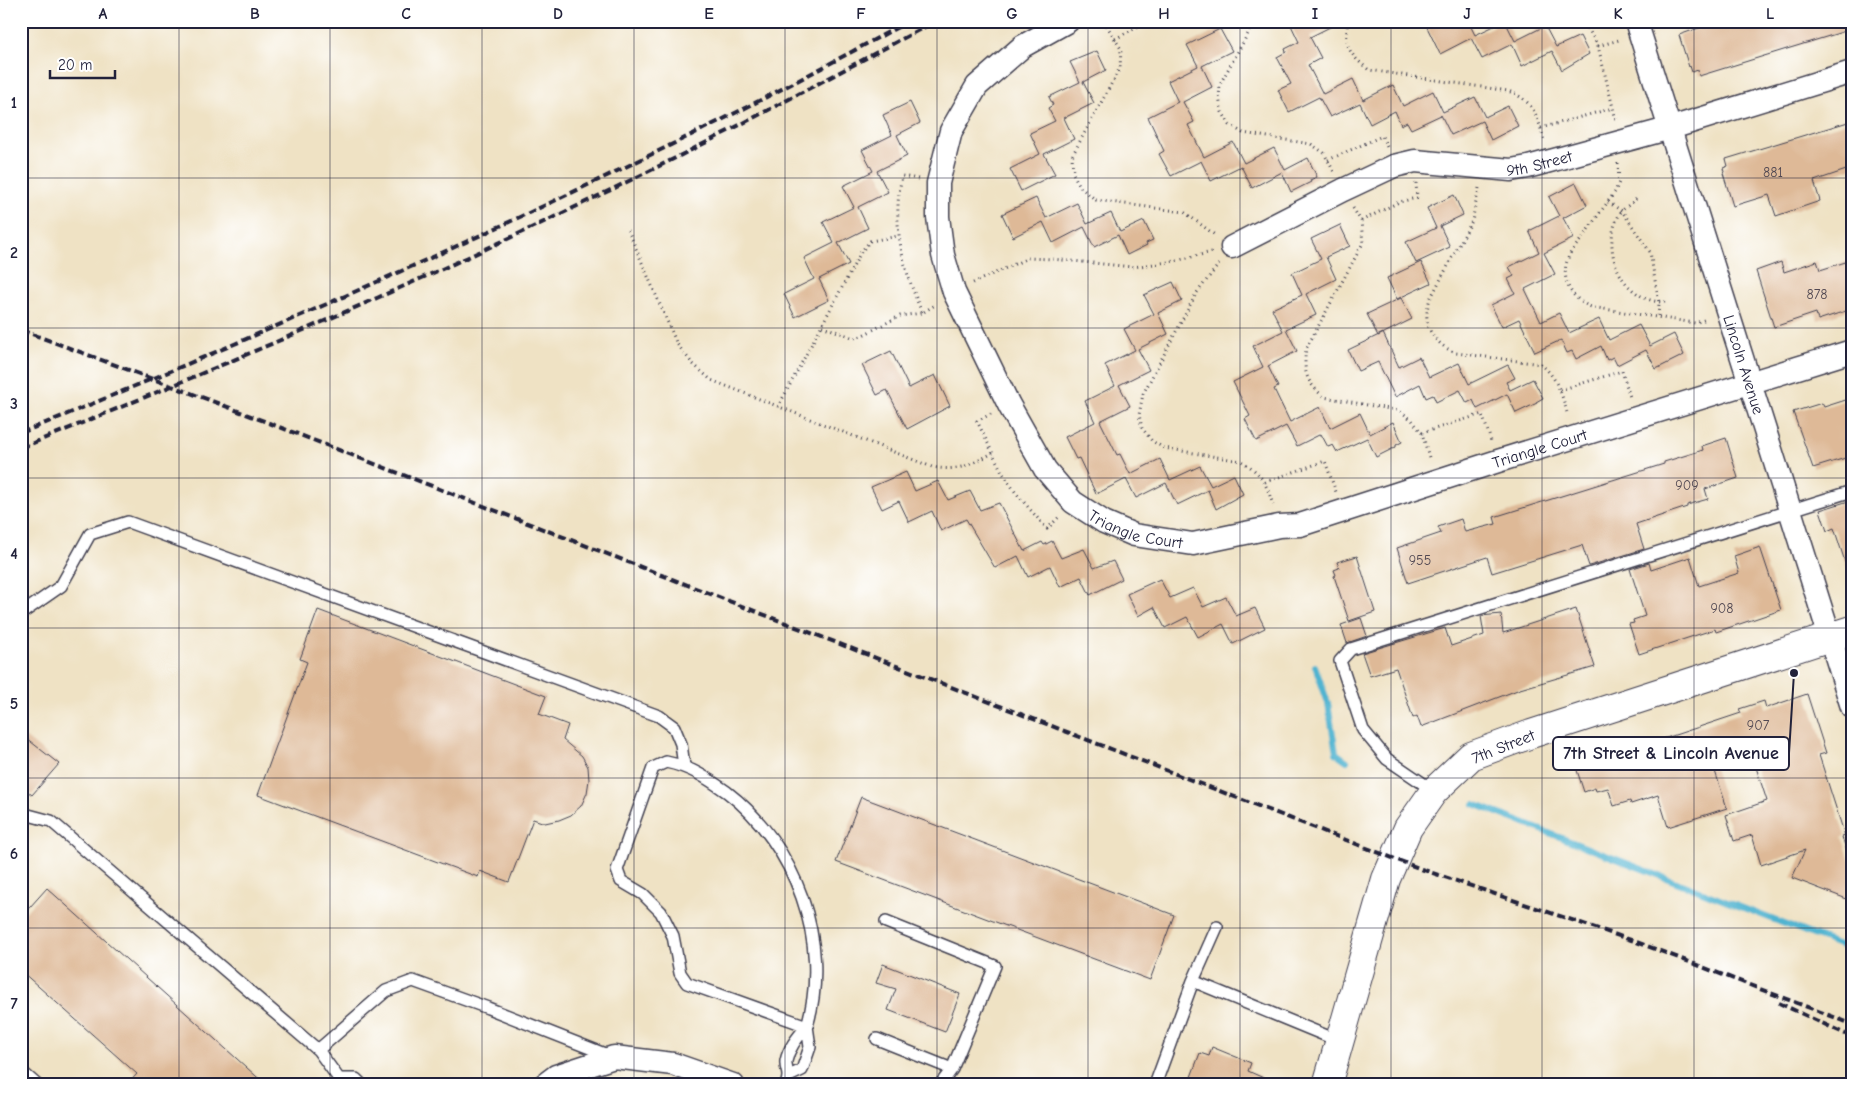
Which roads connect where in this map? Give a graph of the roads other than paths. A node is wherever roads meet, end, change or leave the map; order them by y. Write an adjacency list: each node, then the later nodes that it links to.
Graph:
1 (1068, 21): 7 (street, Triangle Court)
2 (1636, 21): 4 (street, Lincoln Avenue)
3 (1852, 72): 4 (street, 9th Street)
4 (1671, 128): 5 (street, 9th Street); 7 (street, Lincoln Avenue)
5 (1232, 247)
6 (1852, 351): 7 (street, Triangle Court)
7 (1751, 383): 9 (street, Lincoln Avenue)
8 (1852, 491): 9 (lane)
9 (1790, 510): 11 (street, Lincoln Avenue); 14 (lane)
10 (21, 611): 13 (lane)
11 (1841, 634): 12 (street, Lincoln Avenue); 14 (street, 7th Street)
12 (1852, 707)
13 (684, 766): 19 (lane); 19 (lane)
14 (1434, 791): 21 (street, 7th Street)
15 (21, 813): 22 (lane)
16 (886, 922): 24 (lane)
17 (1217, 927): 18 (lane)
18 (1193, 981): 21 (lane); 34 (lane)
19 (807, 1026): 27 (lane); 27 (lane)
20 (877, 1039): 24 (lane)
21 (1339, 1041): 35 (street, 7th Street)
22 (318, 1050): 23 (lane); 28 (lane)
23 (614, 1057): 26 (street); 31 (street)
24 (952, 1069): 33 (lane)
25 (21, 1070): 29 (lane)
26 (701, 1080): 32 (street)
27 (788, 1080)
28 (340, 1082): 30 (lane)
29 (38, 1085)
30 (362, 1085)
31 (544, 1085)
32 (733, 1085)
33 (940, 1085)
34 (1155, 1085)
35 (1327, 1085)

